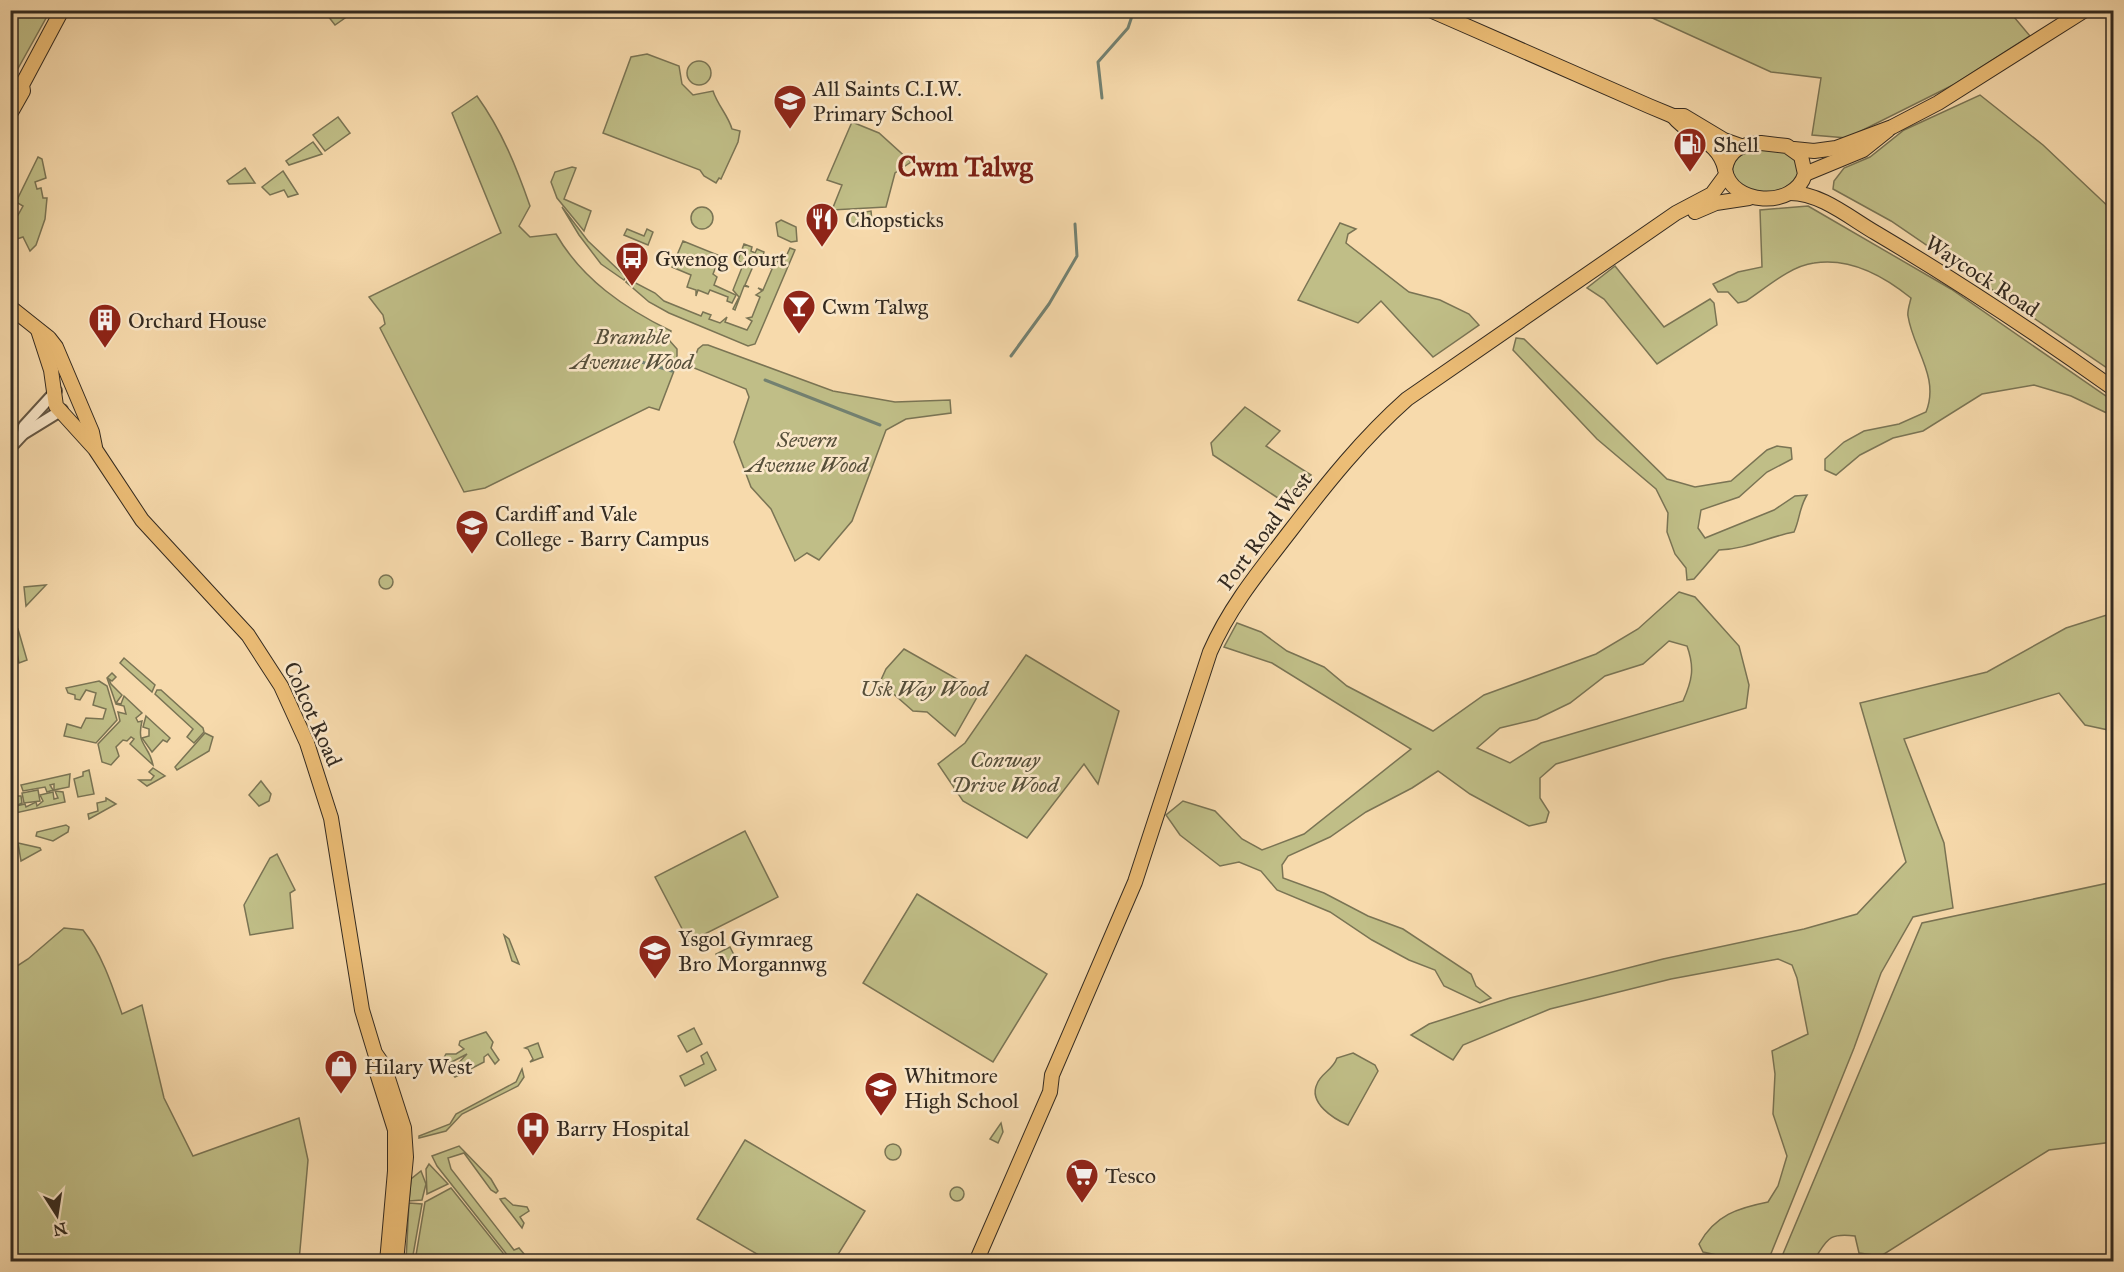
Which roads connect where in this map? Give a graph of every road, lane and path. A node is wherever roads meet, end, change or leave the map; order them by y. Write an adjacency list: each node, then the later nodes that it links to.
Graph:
1 (62, 10): 4 (main road)
2 (1430, 10): 7 (main road)
3 (2085, 10): 8 (main road)
4 (22, 85): 5 (main road); 6 (main road)
5 (10, 98)
6 (10, 114)
7 (1673, 116): 9 (main road); 11 (main road)
8 (1892, 127): 10 (main road); 12 (main road)
9 (1741, 146): 10 (main road); 11 (main road)
10 (1794, 149): 12 (main road)
11 (1725, 172): 14 (main road); 16 (main road, Port Road West)
12 (1805, 176): 13 (main road); 15 (main road, Waycock Road)
13 (1790, 193): 14 (main road); 15 (main road, Waycock Road)
14 (1758, 198): 16 (main road, Port Road West)
15 (1825, 202): 19 (main road, Waycock Road)
16 (1665, 223): 29 (main road, Port Road West)
17 (10, 307): 18 (main road, Colcot Road)
18 (38, 330): 20 (main road, Colcot Road); 21 (main road, Colcot Road)
19 (2114, 389)
20 (56, 391): 21 (main road); 22 (main road, Colcot Road); 23 (street)
21 (76, 394): 22 (main road); 25 (main road, Colcot Road)
22 (62, 410): 23 (street); 25 (main road, Colcot Road)
23 (23, 434): 24 (street)
24 (10, 448)
25 (95, 449): 26 (main road, Colcot Road)
26 (375, 1053): 27 (main road, Colcot Road); 28 (main road, Colcot Road)
27 (387, 1262)
28 (396, 1262)
29 (976, 1262)

